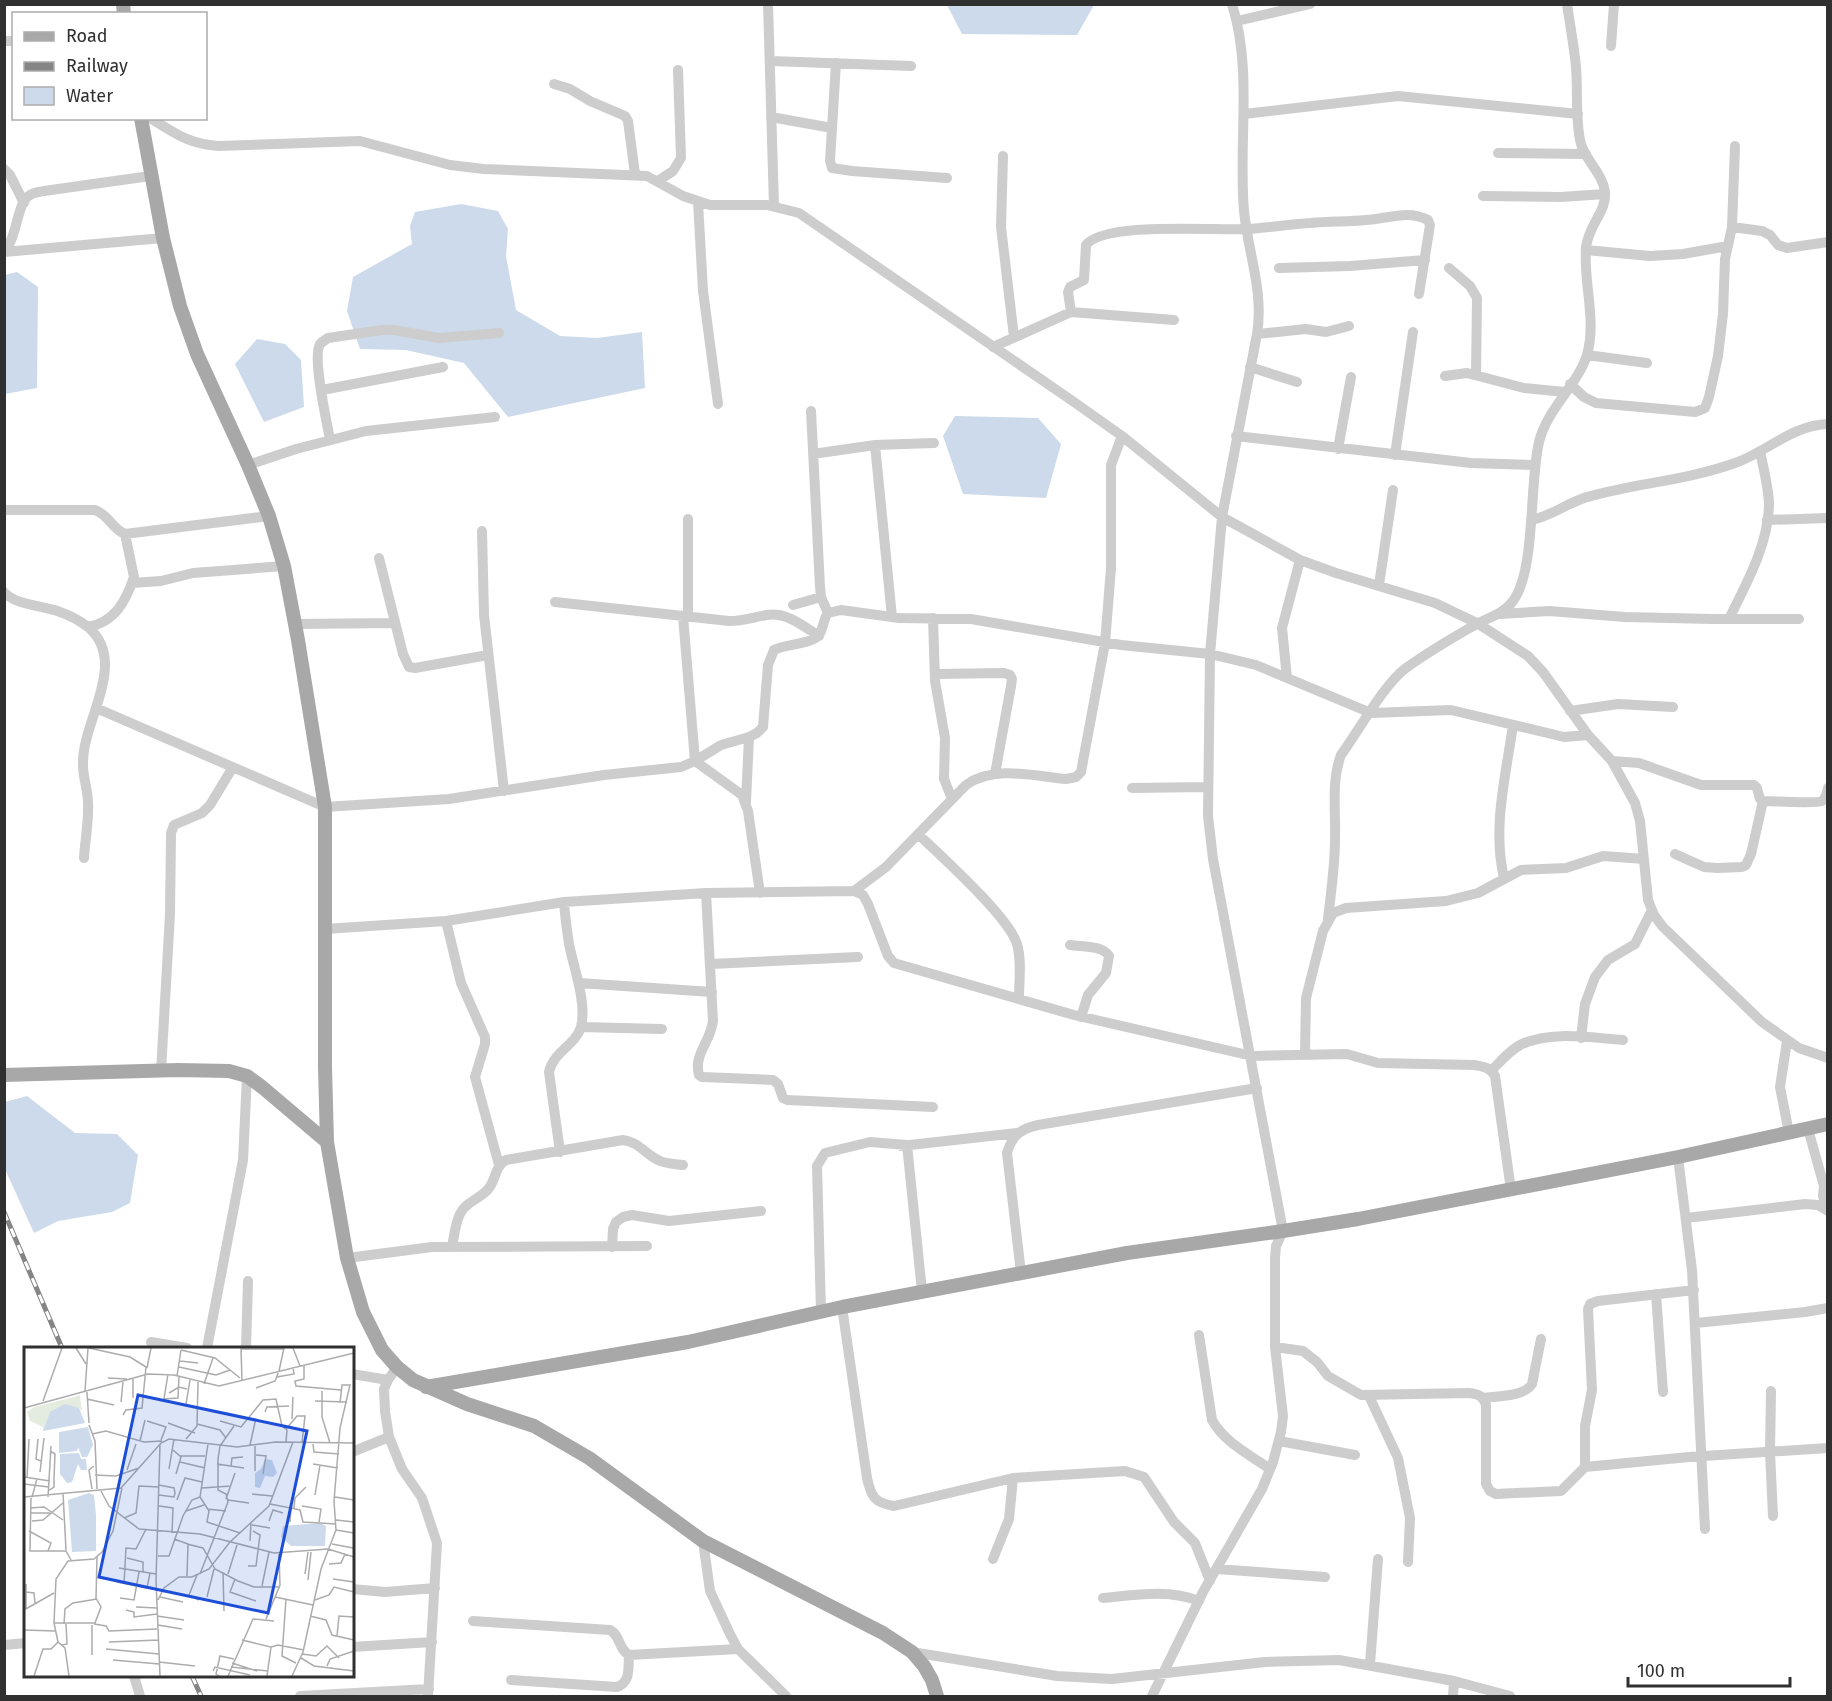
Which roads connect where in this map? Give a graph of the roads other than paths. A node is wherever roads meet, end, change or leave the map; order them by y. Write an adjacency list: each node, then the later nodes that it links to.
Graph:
1 (768, 4): 8 (street)
2 (1232, 4): 6 (street)
3 (1310, 4): 6 (street)
4 (1567, 4): 14 (street)
5 (1614, 4): 7 (street)
6 (1237, 21): 13 (street)
7 (1611, 46)
8 (770, 61): 9 (street); 15 (street)
9 (836, 63): 10 (street); 18 (street)
10 (911, 66)
11 (678, 70): 27 (street)
12 (554, 84): 24 (street)
13 (1244, 114): 14 (street); 34 (street)
14 (1578, 114): 21 (street)
15 (771, 117): 18 (street); 32 (street)
16 (141, 120): 25 (main road)
17 (153, 120): 24 (street)
18 (832, 128): 26 (street)
19 (1735, 146): 33 (street)
20 (1498, 153): 21 (street)
21 (1586, 154): 28 (street)
22 (1003, 156): 50 (street)
23 (4, 169): 31 (street)
24 (634, 174): 27 (street)
25 (150, 176): 31 (street); 35 (main road)
26 (947, 178)
27 (658, 181): 30 (street)
28 (1605, 194): 29 (street); 38 (street)
29 (1483, 196)
30 (698, 202): 32 (street); 62 (street)
31 (24, 203): 39 (street)
32 (774, 206): 51 (street)
33 (1732, 227): 36 (street); 37 (street)
34 (1246, 230): 40 (street); 44 (street); 49 (street)
35 (163, 238): 39 (street); 75 (main road)
36 (1827, 242)
37 (1728, 246): 38 (street); 60 (street)
38 (1586, 250): 52 (street)
39 (4, 251)
40 (1425, 260): 41 (street); 43 (street)
41 (1278, 268)
42 (1449, 268): 56 (street)
43 (1419, 294)
44 (1071, 312): 45 (street); 50 (street)
45 (1174, 320)
46 (1349, 326): 49 (street)
47 (1413, 332): 74 (street)
48 (500, 333): 61 (street)
49 (1257, 333): 55 (street)
50 (1014, 337): 51 (street)
51 (993, 347): 66 (street)
52 (1587, 355): 53 (street); 60 (street)
53 (1647, 363)
54 (443, 367): 61 (street)
55 (1250, 367): 59 (street); 67 (street)
56 (1476, 374): 57 (street); 60 (street)
57 (1445, 376)
58 (1351, 377): 71 (street)
59 (1297, 382)
60 (1568, 388): 76 (street)
61 (322, 390): 68 (street)
62 (718, 404)
63 (811, 411): 73 (street)
64 (495, 417): 68 (street)
65 (1827, 424): 72 (street)
66 (1122, 436): 80 (street); 108 (street)
67 (1236, 436): 71 (street); 80 (street)
68 (330, 440): 75 (street)
69 (934, 443): 70 (street)
70 (875, 445): 73 (street); 99 (street)
71 (1338, 449): 74 (street)
72 (1760, 452): 83 (street); 84 (street)
73 (813, 454): 93 (street)
74 (1395, 455): 76 (street)
75 (248, 465): 79 (main road)
76 (1535, 465): 83 (street)
77 (1393, 490): 91 (street)
78 (4, 510): 86 (street)
79 (268, 516): 86 (street); 89 (main road)
80 (1222, 517): 88 (street); 109 (street)
81 (1827, 518): 84 (street)
82 (688, 519): 98 (street)
83 (1531, 520): 97 (street)
84 (1767, 520): 101 (street)
85 (482, 531): 110 (street)
86 (125, 534): 90 (street)
87 (379, 558): 103 (street)
88 (1300, 560): 91 (street); 112 (street)
89 (284, 566): 90 (street); 105 (main road)
90 (132, 584): 106 (street)
91 (1379, 585): 104 (street)
92 (4, 592): 106 (street)
93 (821, 597): 95 (street); 96 (street)
94 (555, 602): 98 (street)
95 (793, 604)
96 (828, 613): 99 (street); 107 (street)
97 (1499, 614): 101 (street); 104 (street)
98 (686, 616): 107 (street); 120 (street)
99 (892, 617): 100 (street)
100 (933, 618): 108 (street); 111 (street)
101 (1730, 619): 102 (street)
102 (1798, 619)
103 (395, 623): 105 (street); 110 (street)
104 (1477, 623): 115 (street); 116 (street)
105 (295, 624): 131 (main road)
106 (88, 627): 114 (street)
107 (819, 636): 119 (street)
108 (1105, 642): 109 (street); 123 (street)
109 (1210, 654): 112 (street); 124 (street)
110 (488, 656): 127 (street)
111 (935, 674): 123 (street); 128 (street)
112 (1287, 678): 116 (street)
113 (1672, 707): 115 (street)
114 (96, 708): 122 (street); 134 (street)
115 (1570, 711): 118 (street)
116 (1371, 713): 117 (street); 142 (street)
117 (1513, 725): 118 (street); 136 (street)
118 (1588, 735): 121 (street)
119 (749, 737): 120 (street); 130 (street)
120 (695, 761): 127 (street); 130 (street)
121 (1612, 761): 129 (street); 135 (street)
122 (233, 767): 131 (street); 161 (street)
123 (996, 774): 128 (street)
124 (1208, 787): 125 (street); 158 (street)
125 (1132, 788)
126 (1827, 788): 129 (street)
127 (504, 791): 131 (street)
128 (952, 799): 132 (street)
129 (1763, 801): 133 (street)
130 (746, 802): 138 (street)
131 (324, 807): 144 (main road)
132 (918, 834): 137 (street); 150 (street)
133 (1675, 854)
134 (84, 858)
135 (1644, 859): 136 (street); 141 (street)
136 (1504, 878): 142 (street)
137 (854, 891): 138 (street); 150 (street)
138 (760, 892): 139 (street)
139 (706, 893): 140 (street); 147 (street)
140 (564, 902): 143 (street); 148 (street)
141 (1652, 910): 154 (street); 156 (street)
142 (1328, 919): 157 (street)
143 (446, 921): 144 (street); 175 (street)
144 (325, 929): 170 (main road)
145 (1070, 945): 151 (street)
146 (858, 957): 147 (street)
147 (711, 964): 149 (street)
148 (579, 983): 149 (street); 152 (street)
149 (712, 992): 165 (street)
150 (1019, 999): 151 (street)
151 (1081, 1017): 158 (street)
152 (581, 1027): 153 (street); 173 (street)
153 (662, 1029)
154 (1581, 1038): 155 (street); 160 (street)
155 (1623, 1040)
156 (1787, 1041): 159 (street); 169 (street)
157 (1305, 1054): 158 (street); 160 (street)
158 (1252, 1056): 164 (street)
159 (1827, 1058)
160 (1492, 1070): 177 (street)
161 (160, 1071): 162 (main road); 163 (main road)
162 (4, 1075)
163 (247, 1076): 170 (main road); 199 (street)
164 (1257, 1088): 168 (street); 181 (street)
165 (933, 1107)
166 (1827, 1124): 167 (main road)
167 (1808, 1129): 169 (main road); 178 (street)
168 (1017, 1133): 171 (street); 186 (street)
169 (1789, 1133): 174 (main road)
170 (327, 1142): 185 (main road)
171 (907, 1145): 172 (street); 189 (street); 193 (street)
172 (886, 1148)
173 (560, 1152): 175 (street); 176 (street)
174 (1678, 1157): 177 (main road); 180 (street)
175 (499, 1165): 184 (street)
176 (682, 1165)
177 (1511, 1190): 181 (main road)
178 (1827, 1210): 180 (street)
179 (761, 1211): 182 (street)
180 (1686, 1218): 188 (street)
181 (1283, 1231): 186 (main road); 201 (street)
182 (612, 1246): 183 (street); 184 (street)
183 (647, 1246)
184 (452, 1247): 185 (street)
185 (347, 1258): 202 (main road)
186 (1021, 1273): 189 (main road)
187 (248, 1281): 200 (street)
188 (1694, 1290): 190 (street); 194 (street)
189 (922, 1292): 191 (main road)
190 (1656, 1294): 207 (street); 217 (street)
191 (842, 1307): 193 (main road); 219 (street)
192 (1827, 1308): 194 (street)
193 (821, 1312): 205 (main road)
194 (1696, 1323): 216 (street)
195 (1199, 1335): 218 (street)
196 (1541, 1339): 209 (street)
197 (151, 1342): 198 (street)
198 (181, 1347)
199 (207, 1347)
200 (246, 1347)
201 (1275, 1347): 208 (street); 211 (street)
202 (397, 1367): 204 (street); 205 (main road)
203 (354, 1374): 204 (street)
204 (388, 1380): 210 (street)
205 (426, 1387): 222 (main road)
206 (1771, 1391): 214 (street)
207 (1663, 1392)
208 (1369, 1396): 209 (street); 225 (street)
209 (1483, 1398): 217 (street)
210 (389, 1437): 213 (street); 229 (street)
211 (1279, 1441): 215 (street); 218 (street)
212 (1827, 1448): 214 (street)
213 (354, 1451)
214 (1770, 1452): 216 (street); 220 (street)
215 (1355, 1455)
216 (1702, 1457): 217 (street); 221 (street)
217 (1585, 1467)
218 (1270, 1469): 226 (street)
219 (1013, 1478): 223 (street); 228 (street)
220 (1773, 1516)
221 (1705, 1529)
222 (703, 1541): 238 (street); 239 (main road)
223 (993, 1559)
224 (1378, 1559): 241 (street)
225 (1408, 1562)
226 (1217, 1569): 227 (street); 228 (street)
227 (1326, 1577)
228 (1210, 1581): 232 (street)
229 (435, 1588): 230 (street); 234 (street)
230 (354, 1589)
231 (1103, 1598): 232 (street)
232 (1199, 1601): 242 (street)
233 (473, 1621): 240 (street)
234 (432, 1642): 237 (street); 246 (street)
235 (24, 1643): 236 (street)
236 (4, 1645)
237 (354, 1647)
238 (738, 1649): 240 (street); 249 (street)
239 (912, 1652): 242 (street); 250 (main road)
240 (629, 1655): 244 (street)
241 (1370, 1665): 242 (street); 245 (street)
242 (1163, 1674): 251 (street)
243 (134, 1677): 247 (street)
244 (511, 1680)
245 (1454, 1681): 252 (street); 253 (street)
246 (429, 1693): 248 (street)
247 (140, 1696)
248 (300, 1696)
249 (786, 1696)
250 (937, 1696)
251 (1152, 1696)
252 (1453, 1696)
253 (1510, 1696)

